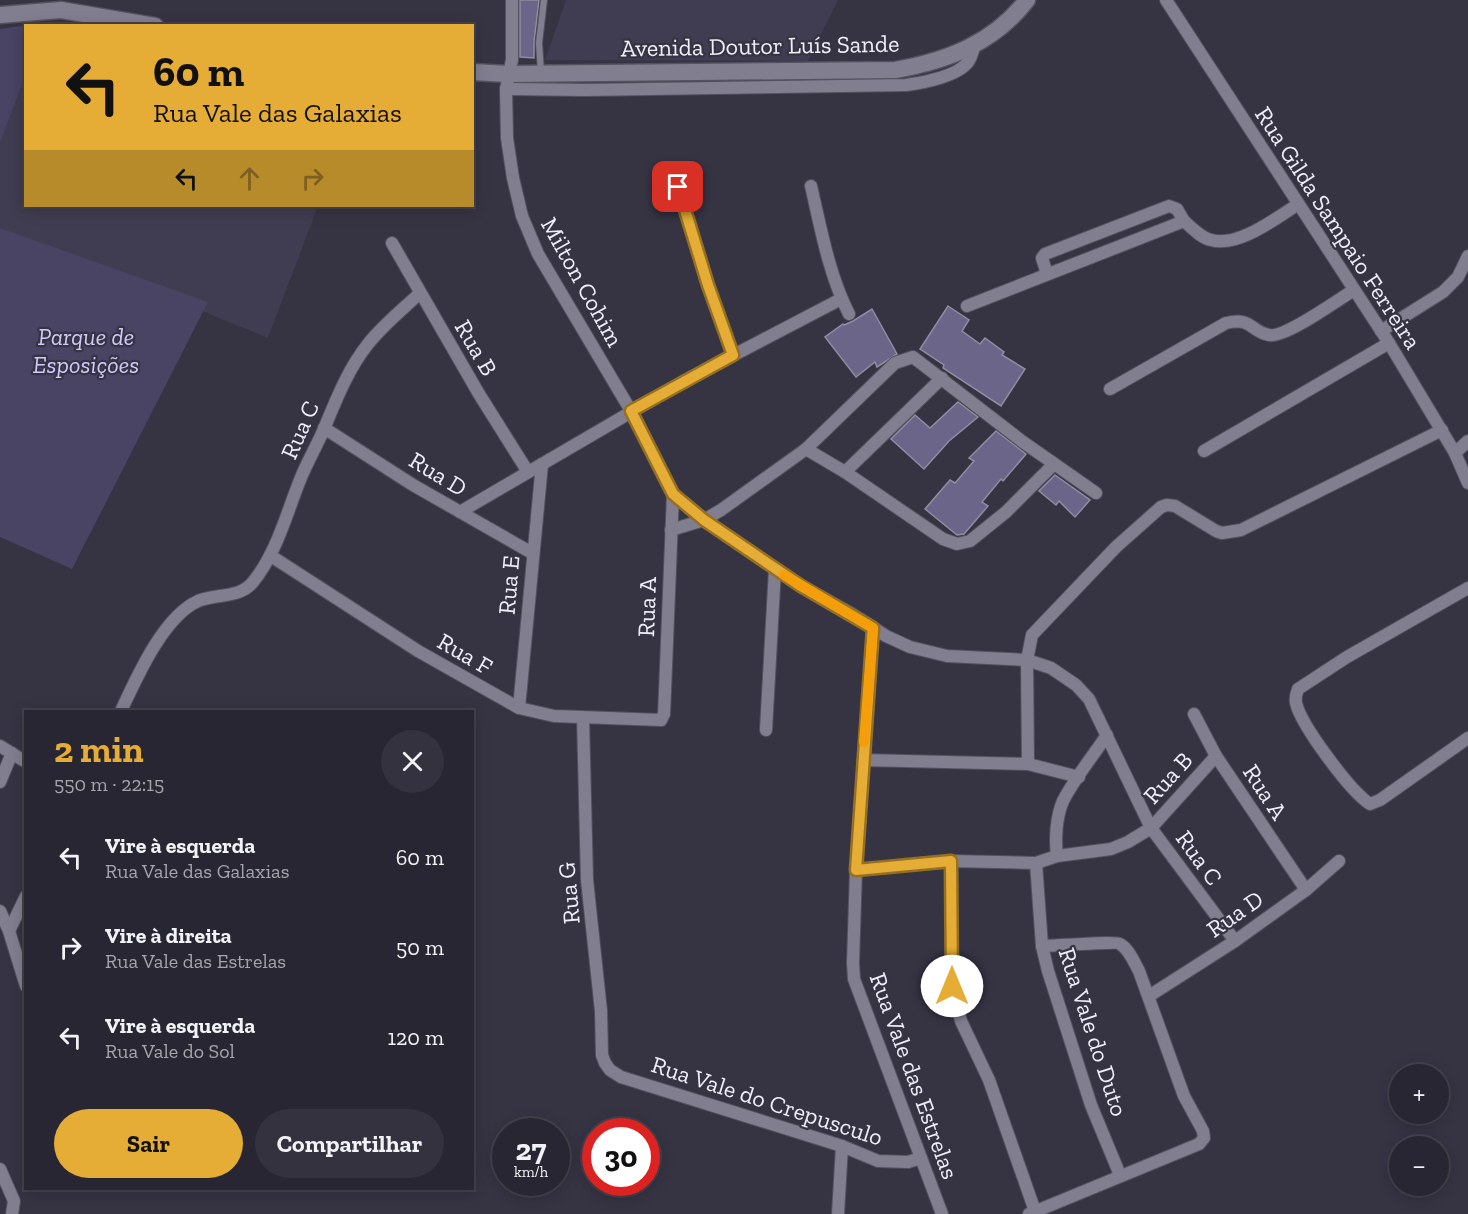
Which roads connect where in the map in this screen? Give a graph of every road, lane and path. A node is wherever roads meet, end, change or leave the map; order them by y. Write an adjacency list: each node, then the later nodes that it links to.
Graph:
1 (512, 0): 10 (street, Milton Cohim)
2 (544, 0): 9 (lane)
3 (1027, 0): 7 (street, Avenida Doutor Luís Sande)
4 (1166, 0): 13 (street, Rua Gilda Sampaio Ferreira)
5 (2, 10): 6 (street)
6 (144, 24)
7 (975, 44): 9 (street, Avenida Doutor Luís Sande); 10 (street)
8 (474, 73): 10 (street, Avenida Doutor Luís Sande)
9 (541, 73): 10 (street, Avenida Doutor Luís Sande)
10 (507, 82): 28 (street, Milton Cohim)
11 (811, 186): 20 (street)
12 (678, 187): 25 (street)
13 (1298, 205): 14 (street); 18 (street, Rua Gilda Sampaio Ferreira)
14 (1184, 221): 17 (street); 17 (street)
15 (392, 243): 19 (street, Rua B)
16 (1468, 256): 23 (street)
17 (1047, 274): 21 (street)
18 (1354, 290): 23 (street, Rua Gilda Sampaio Ferreira); 27 (street)
19 (420, 294): 29 (street, Rua C); 37 (street, Rua B)
20 (841, 299): 22 (street); 25 (street)
21 (968, 306)
22 (849, 314)
23 (1381, 331): 24 (street, Rua Gilda Sampaio Ferreira)
24 (1389, 342): 30 (street, Rua Gilda Sampaio Ferreira); 33 (street)
25 (733, 355): 28 (street)
26 (942, 378): 32 (street); 35 (street); 38 (street)
27 (1110, 388)
28 (631, 411): 36 (street); 41 (street, Milton Cohim)
29 (324, 428): 42 (street, Rua D); 46 (street, Rua C)
30 (1442, 430): 34 (street, Rua Gilda Sampaio Ferreira); 50 (street)
31 (1468, 441): 34 (street)
32 (806, 448): 38 (street); 43 (street)
33 (1203, 450)
34 (1455, 453): 39 (street, Rua Gilda Sampaio Ferreira)
35 (1053, 463): 38 (street); 40 (street)
36 (542, 464): 37 (street); 45 (street, Rua E)
37 (528, 472): 42 (street)
38 (845, 472)
39 (1468, 483)
40 (1096, 493)
41 (673, 494): 43 (street, Rua C); 44 (street, Rua A)
42 (460, 512): 45 (street, Rua D)
43 (704, 520): 44 (street); 47 (street, Rua C)
44 (671, 530): 55 (street, Rua A)
45 (532, 553): 51 (street, Rua E)
46 (271, 556): 51 (street, Rua F); 52 (street, Rua C)
47 (775, 569): 49 (street, Rua C); 56 (street)
48 (1468, 588): 58 (street)
49 (873, 628): 50 (street, Rua C); 62 (street, Rua Vale das Estrelas)
50 (1027, 660): 57 (street, Rua C); 64 (street)
51 (519, 708): 54 (street, Rua F)
52 (121, 710)
53 (1194, 714): 61 (street, Rua A)
54 (583, 718): 55 (street, Rua F); 81 (street, Rua G)
55 (661, 720)
56 (766, 730)
57 (1107, 735): 65 (street); 67 (street, Rua C)
58 (1468, 738)
59 (0, 746): 60 (street)
60 (12, 753): 63 (street); 66 (street)
61 (1216, 756): 67 (street, Rua B); 73 (street, Rua A)
62 (863, 760): 64 (street); 72 (street, Rua Vale das Estrelas)
63 (24, 761)
64 (1028, 764): 65 (street)
65 (1079, 777): 68 (street)
66 (0, 782)
67 (1151, 828): 68 (street, Rua B); 77 (street, Rua C)
68 (1057, 856): 71 (street, Rua B)
69 (951, 861): 71 (street, Rua B); 72 (street, Rua B); 86 (street)
70 (1339, 861): 73 (street, Rua D)
71 (1036, 863): 78 (street, Rua Vale do Duto)
72 (856, 870): 83 (street, Rua Vale das Estrelas)
73 (1306, 890): 77 (street, Rua D)
74 (24, 901): 76 (street)
75 (0, 911): 76 (street)
76 (9, 931): 79 (street)
77 (1234, 941): 80 (street, Rua D)
78 (1042, 946): 80 (street); 85 (street, Rua Vale do Duto)
79 (24, 980)
80 (1149, 996): 85 (street)
81 (605, 1064): 82 (street, Rua Vale do Crepusculo)
82 (842, 1146): 83 (street, Rua Vale do Crepusculo); 88 (street)
83 (921, 1158): 89 (street, Rua Vale das Estrelas)
84 (0, 1169): 87 (street)
85 (1120, 1175): 86 (street)
86 (1032, 1213)
87 (12, 1214)
88 (838, 1214)
89 (942, 1214)

